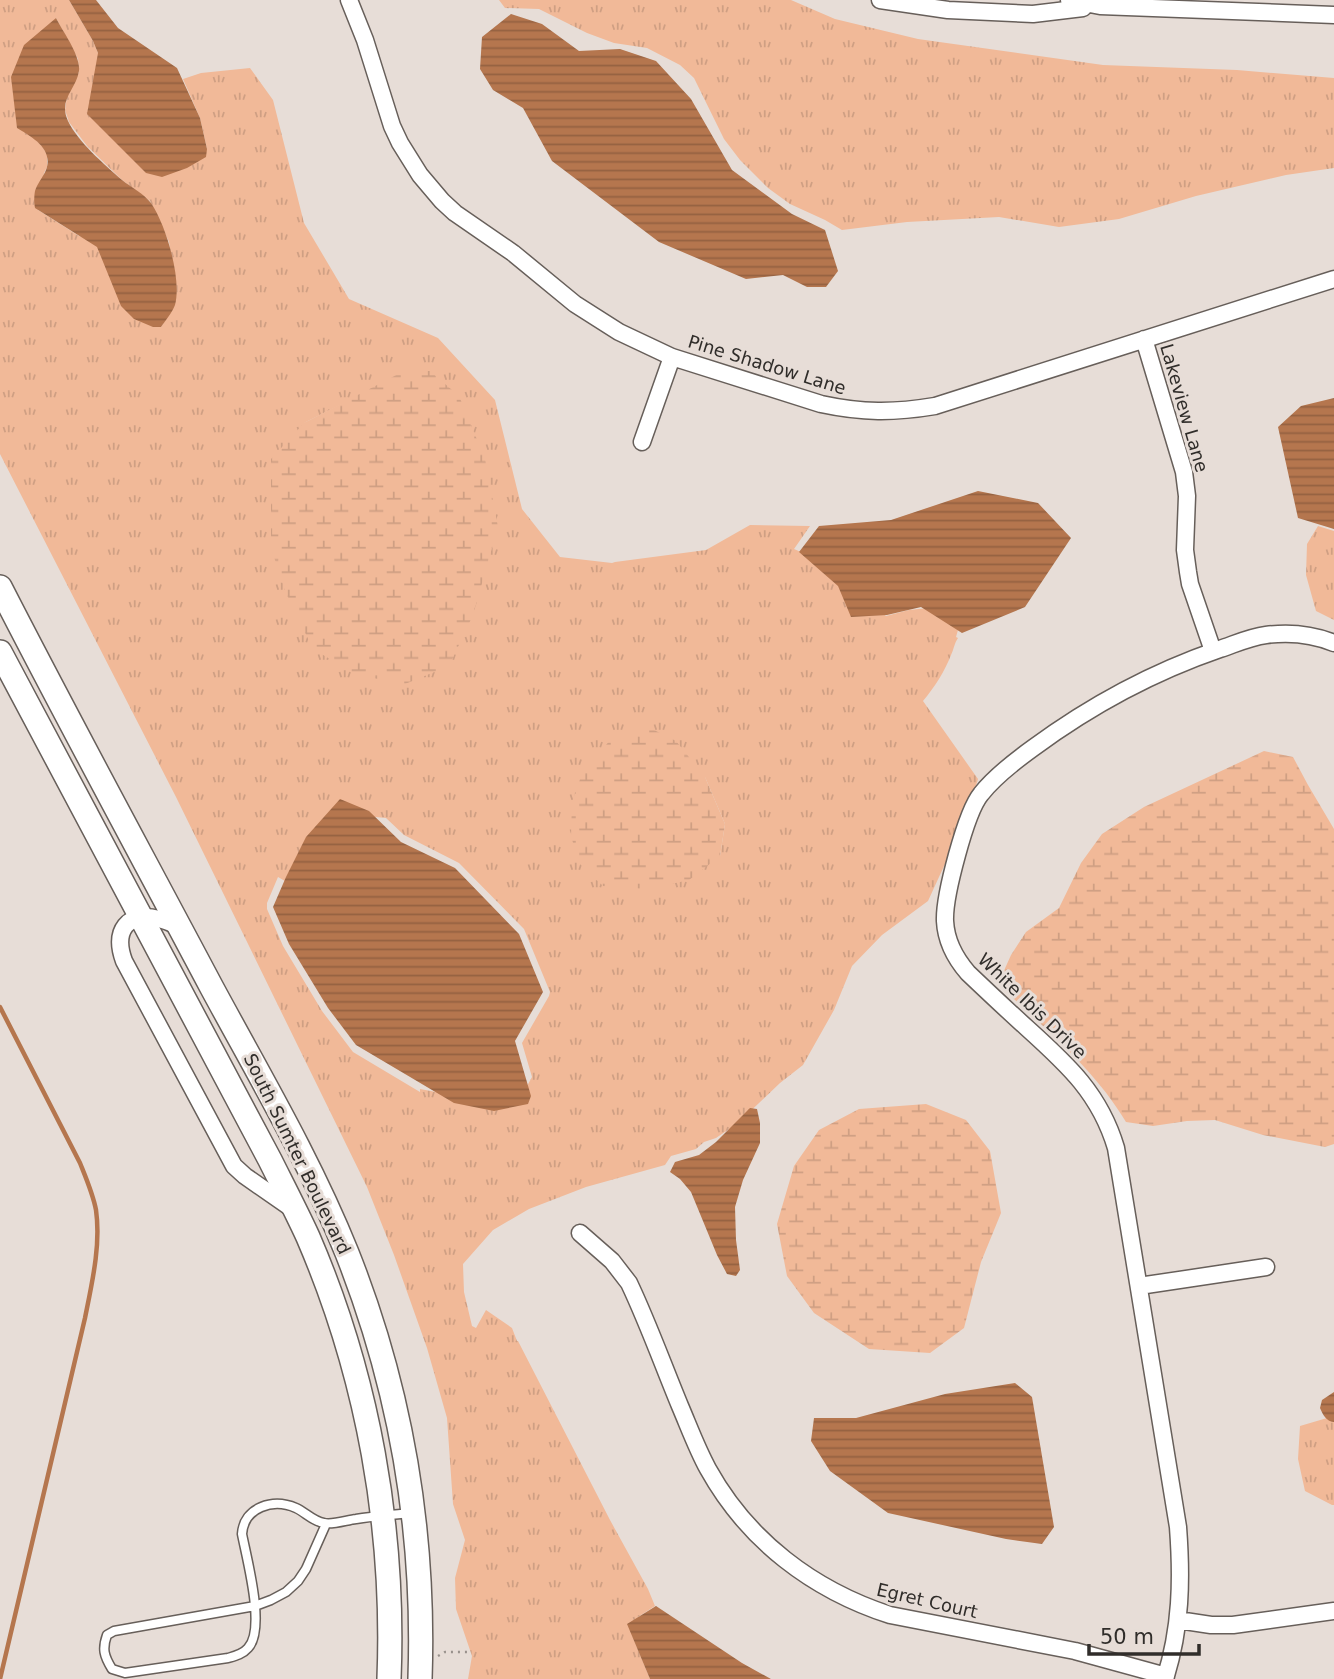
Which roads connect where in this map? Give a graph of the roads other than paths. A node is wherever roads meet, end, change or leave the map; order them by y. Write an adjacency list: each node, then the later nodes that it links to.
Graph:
1 (349, 0): 8 (street, Pine Shadow Lane)
2 (880, 0): 4 (street)
3 (1069, 0): 4 (street)
4 (1100, 6): 5 (street)
5 (1334, 15)
6 (1334, 279): 7 (street, Pine Shadow Lane)
7 (1144, 339): 8 (street, Pine Shadow Lane); 12 (street, Lakeview Lane)
8 (672, 356): 9 (street)
9 (642, 442)
10 (0, 587): 15 (main road, South Sumter Boulevard)
11 (1334, 643): 12 (street, White Ibis Drive)
12 (1213, 651): 19 (street, White Ibis Drive)
13 (0, 652): 14 (main road, South Sumter Boulevard)
14 (142, 917): 15 (street); 16 (main road, South Sumter Boulevard); 16 (street, South Sumter Boulevard)
15 (182, 930): 20 (main road, South Sumter Boulevard)
16 (296, 1211): 21 (main road, South Sumter Boulevard)
17 (580, 1233): 27 (street, Egret Court)
18 (1266, 1267): 19 (street)
19 (1139, 1286): 25 (street, White Ibis Drive)
20 (414, 1513): 21 (lane); 26 (main road, South Sumter Boulevard)
21 (383, 1516): 22 (lane); 28 (main road, South Sumter Boulevard)
22 (326, 1524): 23 (lane); 23 (lane)
23 (255, 1606): 23 (lane)
24 (1334, 1611): 25 (street)
25 (1178, 1620): 27 (street, White Ibis Drive)
26 (420, 1667)
27 (1166, 1677)
28 (389, 1679)

